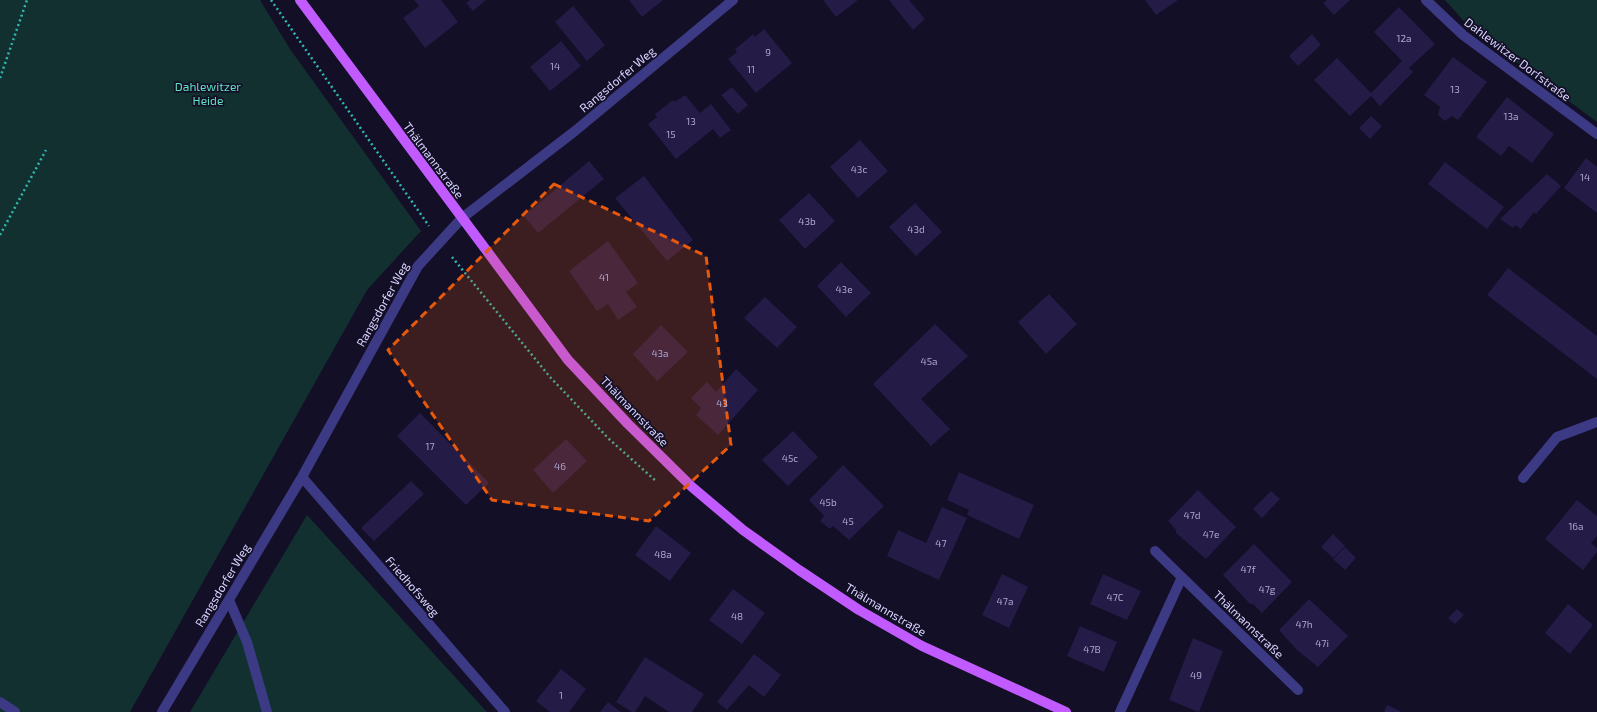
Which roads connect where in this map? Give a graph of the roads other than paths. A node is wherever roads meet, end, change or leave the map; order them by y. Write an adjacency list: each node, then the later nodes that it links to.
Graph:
1 (300, 0): 5 (main road, Thälmannstraße)
2 (733, 0): 5 (street, Rangsdorfer Weg)
3 (1426, 0): 4 (street, Dahlewitzer Dorfstraße)
4 (1597, 134)
5 (462, 218): 7 (street, Rangsdorfer Weg); 18 (main road, Thälmannstraße)
6 (1597, 422): 8 (street)
7 (302, 477): 11 (street, Rangsdorfer Weg); 17 (street, Friedhofsweg)
8 (1523, 478)
9 (1155, 551): 10 (street, Thälmannstraße)
10 (1182, 577): 12 (street, Thälmannstraße); 19 (street)
11 (228, 600): 15 (street, Rangsdorfer Weg); 16 (street)
12 (1298, 690)
13 (0, 702): 14 (street)
14 (15, 712)
15 (162, 712)
16 (267, 712)
17 (505, 712)
18 (1066, 712)
19 (1120, 712)

